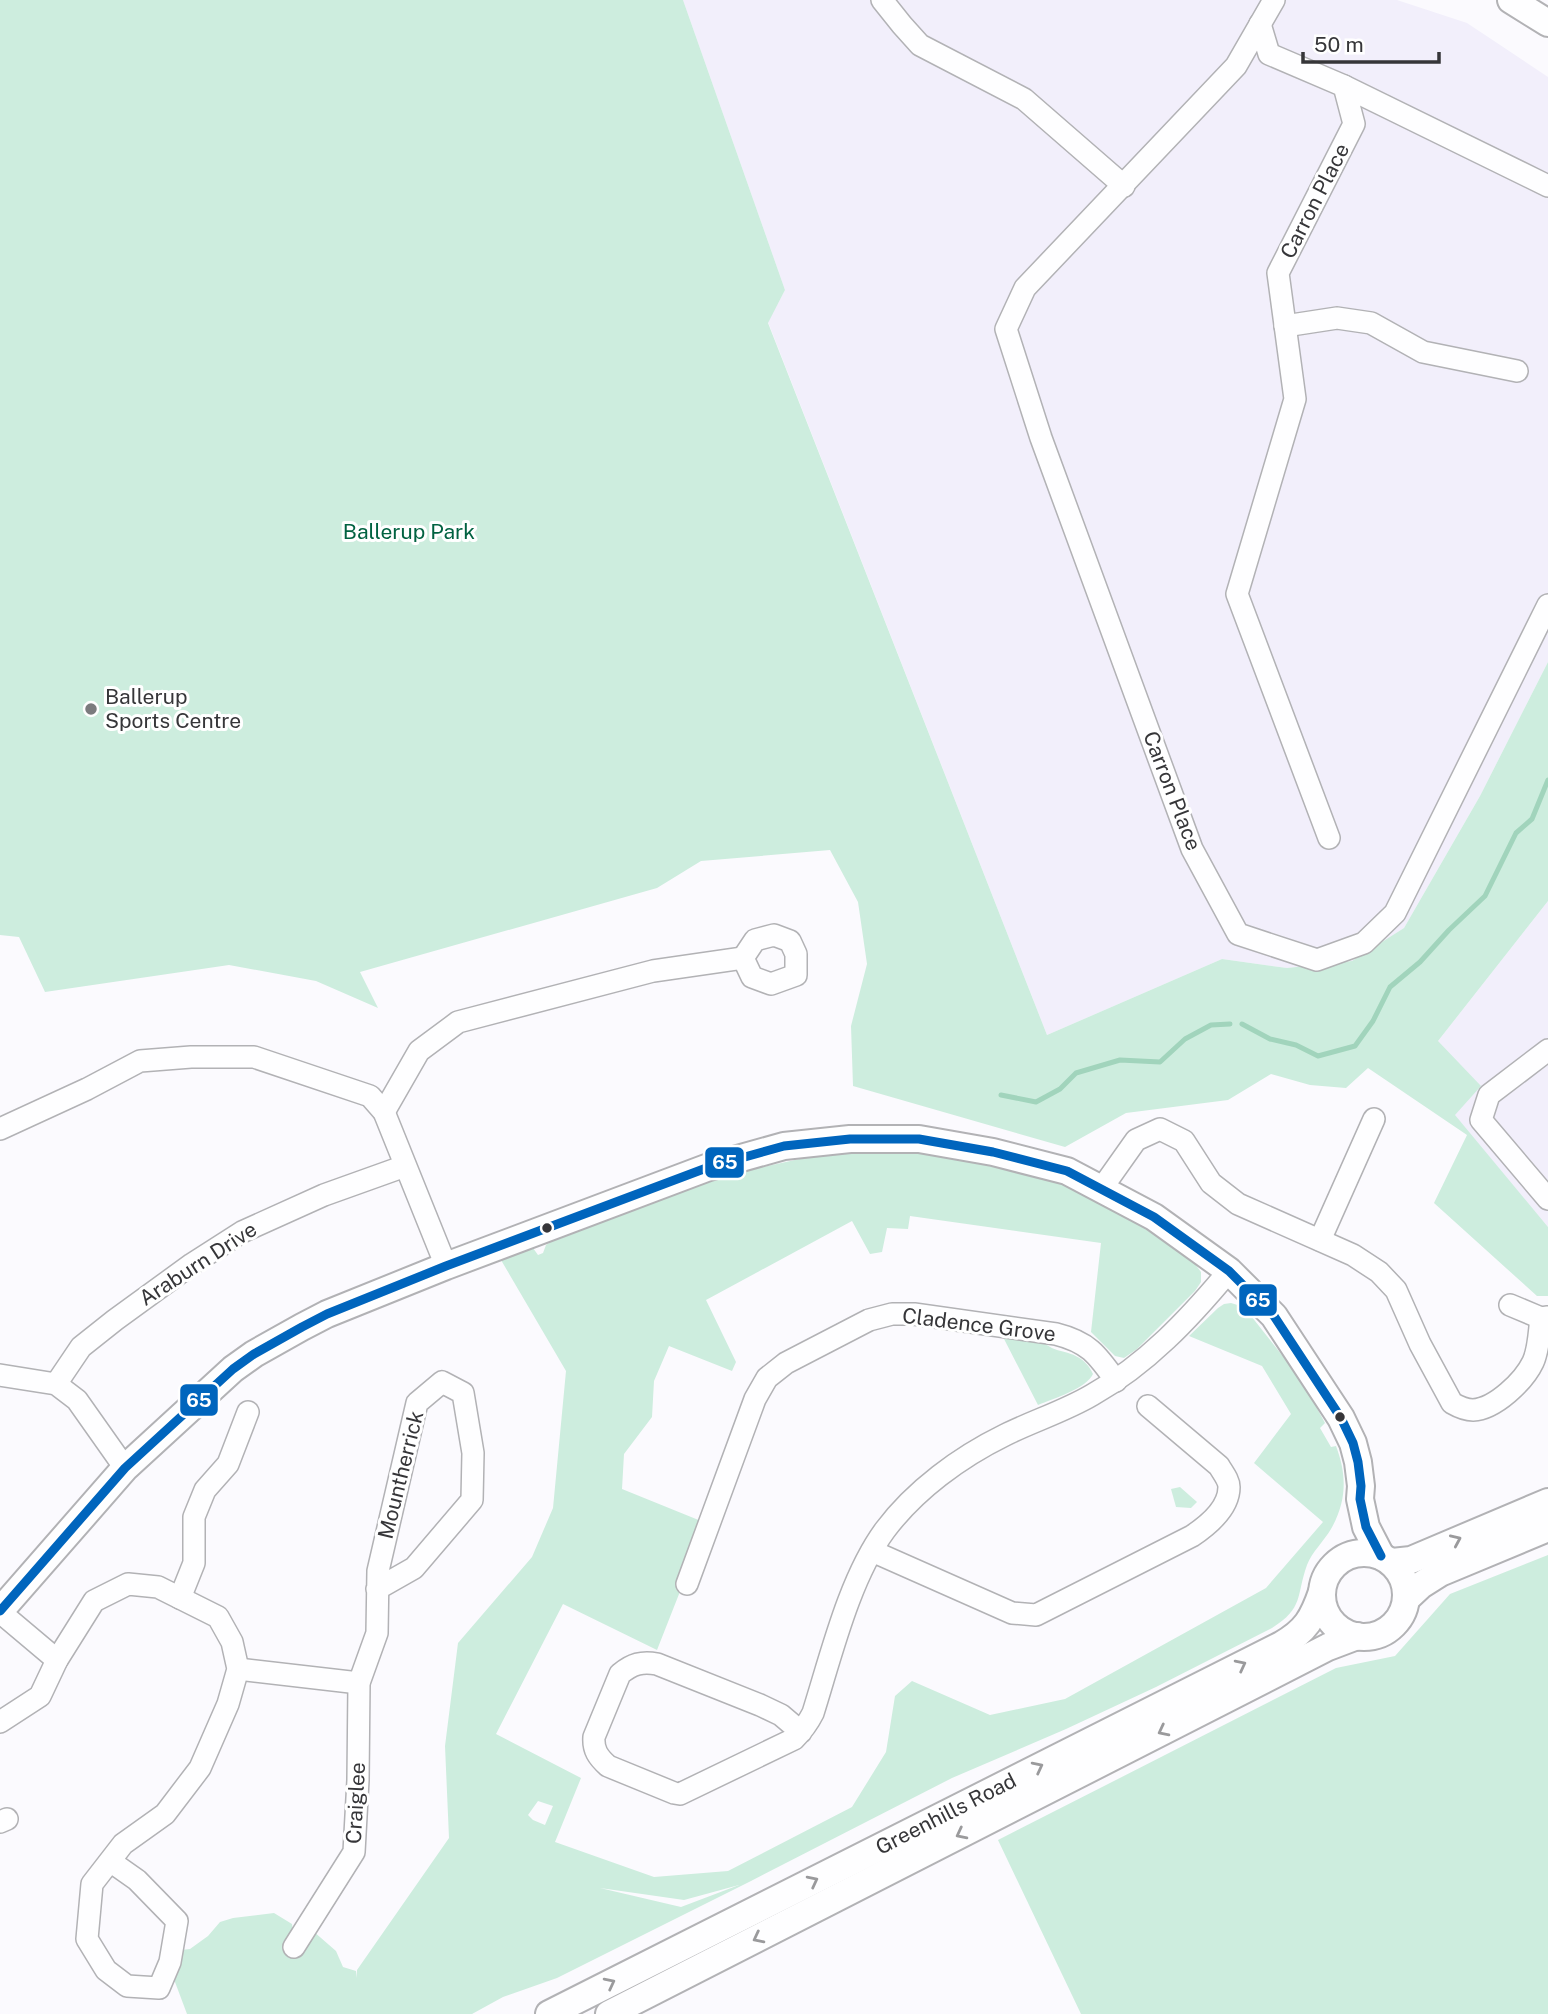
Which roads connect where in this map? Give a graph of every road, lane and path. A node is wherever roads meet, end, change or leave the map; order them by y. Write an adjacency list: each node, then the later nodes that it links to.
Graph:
1 (882, 0): 7 (street)
2 (1274, 0): 5 (street, Carron Place)
3 (1511, 0): 4 (street)
4 (1548, 23)
5 (1260, 24): 6 (street); 7 (street, Carron Place)
6 (1344, 86): 8 (street); 9 (street, Carron Place)
7 (1124, 186): 11 (street, Carron Place)
8 (1548, 187)
9 (1285, 326): 10 (street); 12 (street, Carron Place)
10 (1517, 371)
11 (1548, 605)
12 (1329, 838)
13 (743, 958): 15 (street)
14 (1548, 1050): 20 (street)
15 (384, 1112): 17 (street); 18 (street)
16 (1374, 1119): 21 (street)
17 (0, 1129)
18 (405, 1166): 22 (street); 28 (street, Araburn Drive)
19 (1102, 1188): 21 (street); 22 (street); 23 (street)
20 (1548, 1199)
21 (1320, 1240): 25 (street)
22 (446, 1266): 31 (street)
23 (1228, 1271): 27 (street); 32 (street)
24 (1510, 1305): 25 (street)
25 (1545, 1318)
26 (0, 1375): 28 (street)
27 (1116, 1381): 35 (street); 38 (street, Cladence Grove)
28 (56, 1384): 31 (street)
29 (1148, 1406): 35 (street)
30 (248, 1412): 41 (street)
31 (125, 1468): 43 (street)
32 (1360, 1499): 36 (street); 37 (street)
33 (1548, 1502): 36 (street, one-way to 33)
34 (1548, 1528): 42 (street)
35 (872, 1551): 49 (street)
36 (1387, 1559): 37 (street); 42 (street)
37 (1337, 1563): 40 (street)
38 (687, 1584)
39 (377, 1589): 39 (street, Mountherrick); 47 (street, Mountherrick)
40 (1322, 1592): 44 (street); 52 (street, Greenhills Road, one-way to 40)
41 (180, 1598): 45 (street); 46 (street)
42 (1406, 1600): 44 (street)
43 (0, 1612): 45 (street)
44 (1357, 1636): 53 (street, Greenhills Road, one-way to 53)
45 (57, 1660): 48 (street)
46 (238, 1669): 47 (street); 50 (street)
47 (359, 1683): 51 (street, Craiglee)
48 (0, 1722)
49 (801, 1732): 49 (street)
50 (110, 1861): 50 (street)
51 (294, 1947)
52 (549, 2014)
53 (609, 2014)

